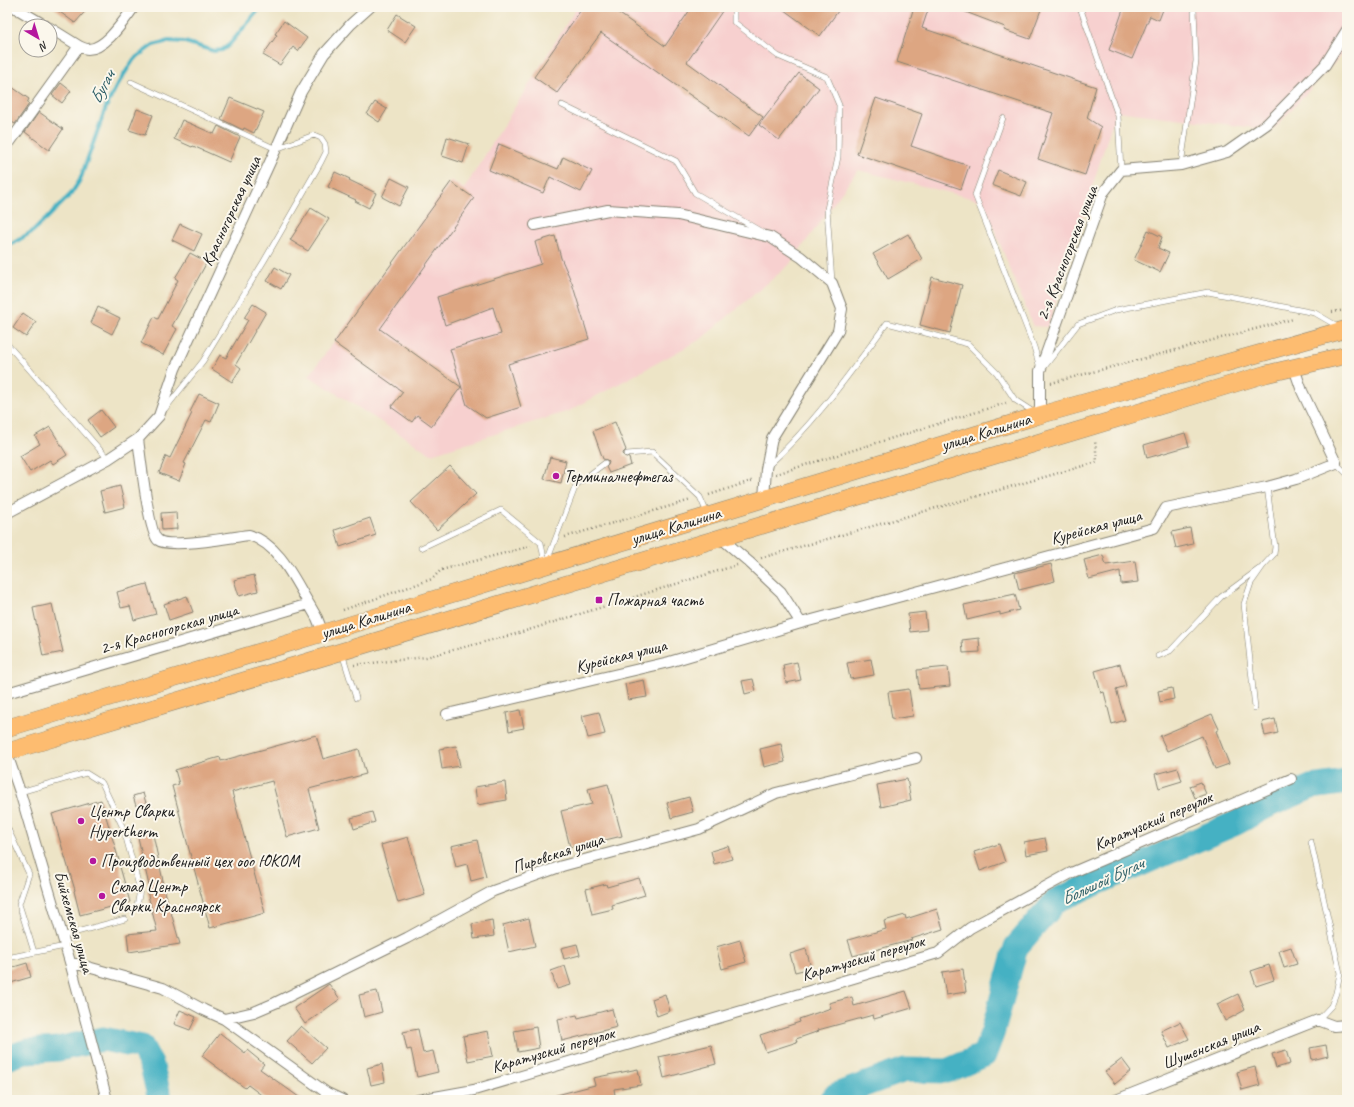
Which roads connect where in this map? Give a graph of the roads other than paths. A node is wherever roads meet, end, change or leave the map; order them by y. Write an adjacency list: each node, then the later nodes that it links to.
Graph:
1 (14, 7): 7 (street)
2 (134, 7): 10 (street)
3 (370, 7): 15 (street, Красногорская улица)
4 (734, 7): 20 (lane)
5 (1078, 7): 17 (lane)
6 (1196, 7): 16 (lane)
7 (33, 18)
8 (1347, 30): 16 (street)
9 (58, 33): 10 (street)
10 (79, 46): 14 (street)
11 (131, 82): 15 (lane)
12 (562, 105): 19 (lane)
13 (1003, 118): 25 (lane)
14 (7, 146)
15 (276, 150): 27 (street, Красногорская улица); 27 (lane)
16 (1181, 165): 17 (street)
17 (1121, 170): 25 (street, 2-я Красногорская улица)
18 (535, 225): 19 (street)
19 (770, 237): 20 (street)
20 (832, 283): 33 (street)
21 (1346, 330): 25 (lane); 26 (main road, улица Калинина)
22 (7, 344): 30 (lane)
23 (1347, 355): 24 (main road, улица Калинина)
24 (1294, 368): 32 (street); 39 (main road, улица Калинина)
25 (1040, 371): 26 (street, 2-я Красногорская улица)
26 (1040, 415): 33 (lane); 36 (main road, улица Калинина)
27 (159, 416): 28 (street, Красногорская улица)
28 (138, 439): 30 (street, Красногорская улица); 45 (street)
29 (627, 454): 38 (lane)
30 (108, 459): 37 (street, Красногорская улица)
31 (605, 463): 41 (lane)
32 (1336, 463): 34 (lane); 35 (street, Курейская улица)
33 (765, 473): 36 (street)
34 (1347, 474)
35 (1267, 487): 42 (lane); 47 (street, Курейская улица)
36 (764, 499): 38 (main road, улица Калинина)
37 (7, 513)
38 (708, 516): 41 (main road, улица Калинина)
39 (721, 538): 43 (main road, улица Калинина); 47 (street)
40 (421, 548): 41 (lane)
41 (545, 566): 43 (main road); 44 (main road, улица Калинина)
42 (1263, 566): 49 (lane); 53 (lane)
43 (552, 588): 46 (main road, улица Калинина)
44 (462, 591): 46 (main road); 48 (main road, улица Калинина)
45 (309, 604): 48 (street); 51 (street, 2-я Красногорская улица)
46 (468, 614): 50 (main road, улица Калинина)
47 (801, 624): 54 (street, Курейская улица)
48 (323, 633): 55 (main road, улица Калинина)
49 (1158, 656)
50 (344, 659): 52 (lane); 56 (main road, улица Калинина)
51 (7, 693)
52 (356, 698)
53 (1255, 708)
54 (447, 714)
55 (7, 728)
56 (7, 753): 59 (street, Бийхемская улица)
57 (916, 758): 69 (street, Пировская улица)
58 (1291, 779): 74 (street, Каратузский переулок)
59 (20, 792): 62 (lane); 64 (street, Бийхемская улица)
60 (7, 827): 66 (lane)
61 (1311, 842): 70 (lane)
62 (137, 906)
63 (125, 919): 64 (lane)
64 (62, 936): 65 (lane)
65 (65, 946): 66 (lane); 68 (street, Бийхемская улица)
66 (34, 952): 67 (lane)
67 (7, 958)
68 (70, 962): 69 (street); 72 (street, Бийхемская улица)
69 (224, 1018): 73 (street)
70 (1318, 1020): 71 (street); 75 (street, Шушенская улица)
71 (1347, 1025)
72 (107, 1100)
73 (342, 1100)
74 (418, 1100)
75 (1116, 1100)

